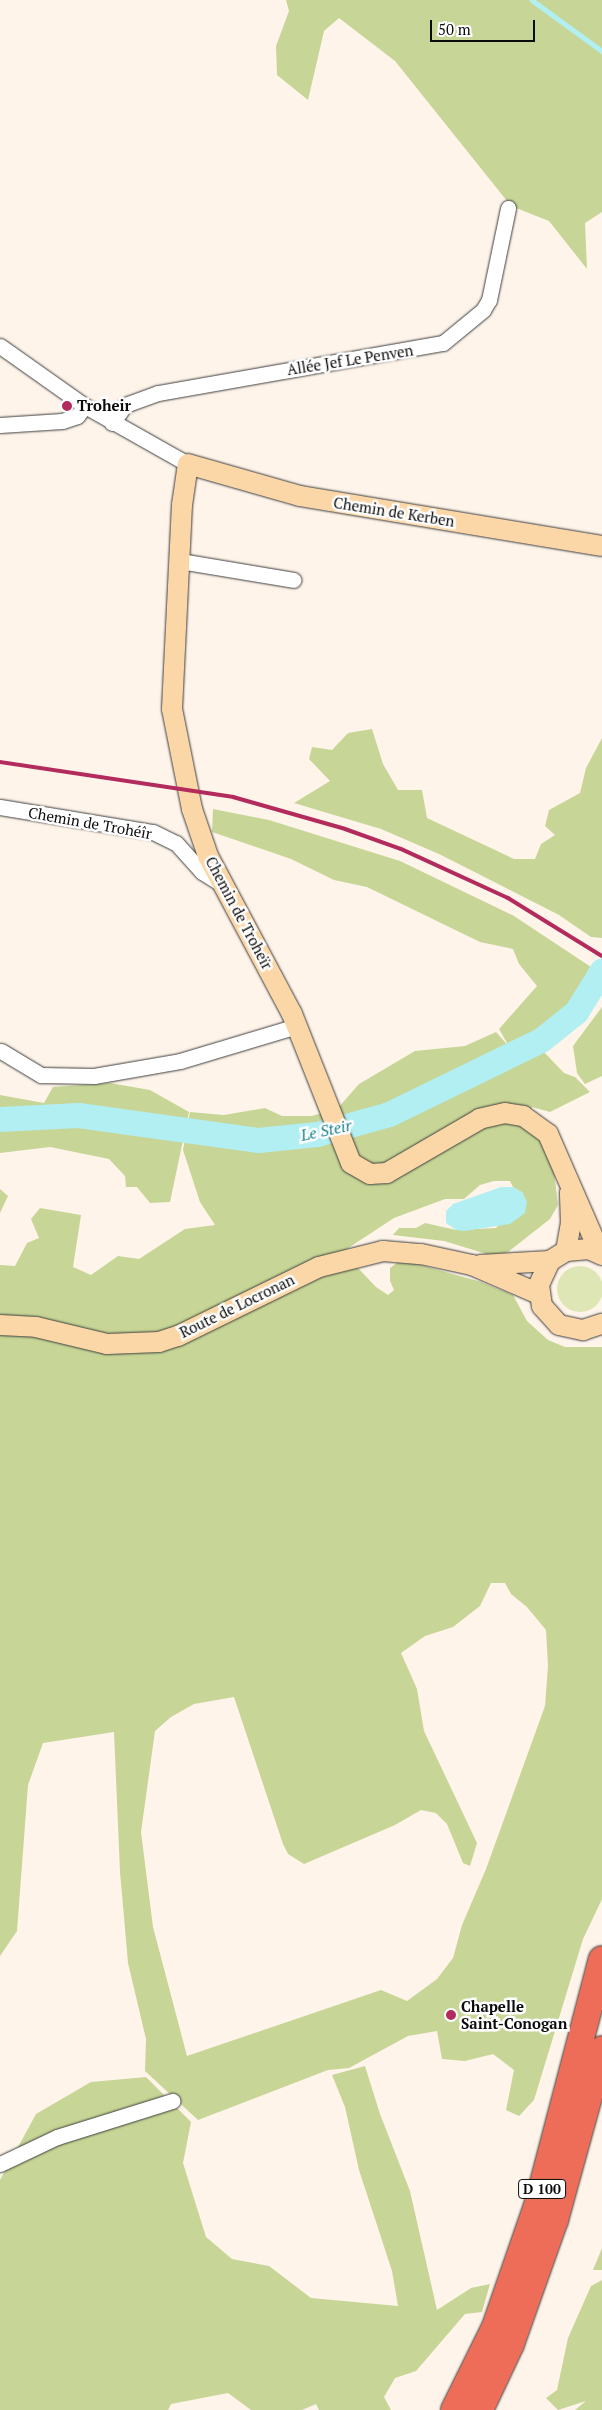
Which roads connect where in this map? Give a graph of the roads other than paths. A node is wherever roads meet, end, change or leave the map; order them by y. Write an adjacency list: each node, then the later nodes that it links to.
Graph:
1 (508, 208): 4 (street, Allée Jef Le Penven)
2 (0, 346): 3 (street)
3 (85, 406): 4 (street); 5 (street)
4 (112, 423): 6 (street)
5 (0, 425)
6 (188, 464): 7 (street, Chemin de Kerben); 8 (street, Chemin de Troheïr)
7 (602, 546)
8 (180, 560): 9 (street); 11 (street, Chemin de Troheïr)
9 (293, 580)
10 (0, 808): 11 (street, Chemin de Trohéîr)
11 (221, 884): 12 (street, Chemin de Troheïr)
12 (296, 1026): 13 (street); 14 (street, Chemin de Troheïr)
13 (0, 1051)
14 (569, 1181): 15 (street, Chemin de Troheïr); 16 (street, Chemin de Troheïr)
15 (601, 1254): 16 (street, Route de Locronan)
16 (558, 1256): 17 (street, Route de Locronan); 18 (street, Chemin de Troheïr)
17 (472, 1265): 18 (street, Route de Locronan); 19 (street, Route de Locronan)
18 (539, 1294): 20 (street)
19 (0, 1324)
20 (598, 1328)
21 (602, 1959): 25 (highway, D 100)
22 (602, 2049): 26 (highway, D 100)
23 (172, 2101): 24 (street)
24 (0, 2164)
25 (454, 2410)
26 (480, 2410)

